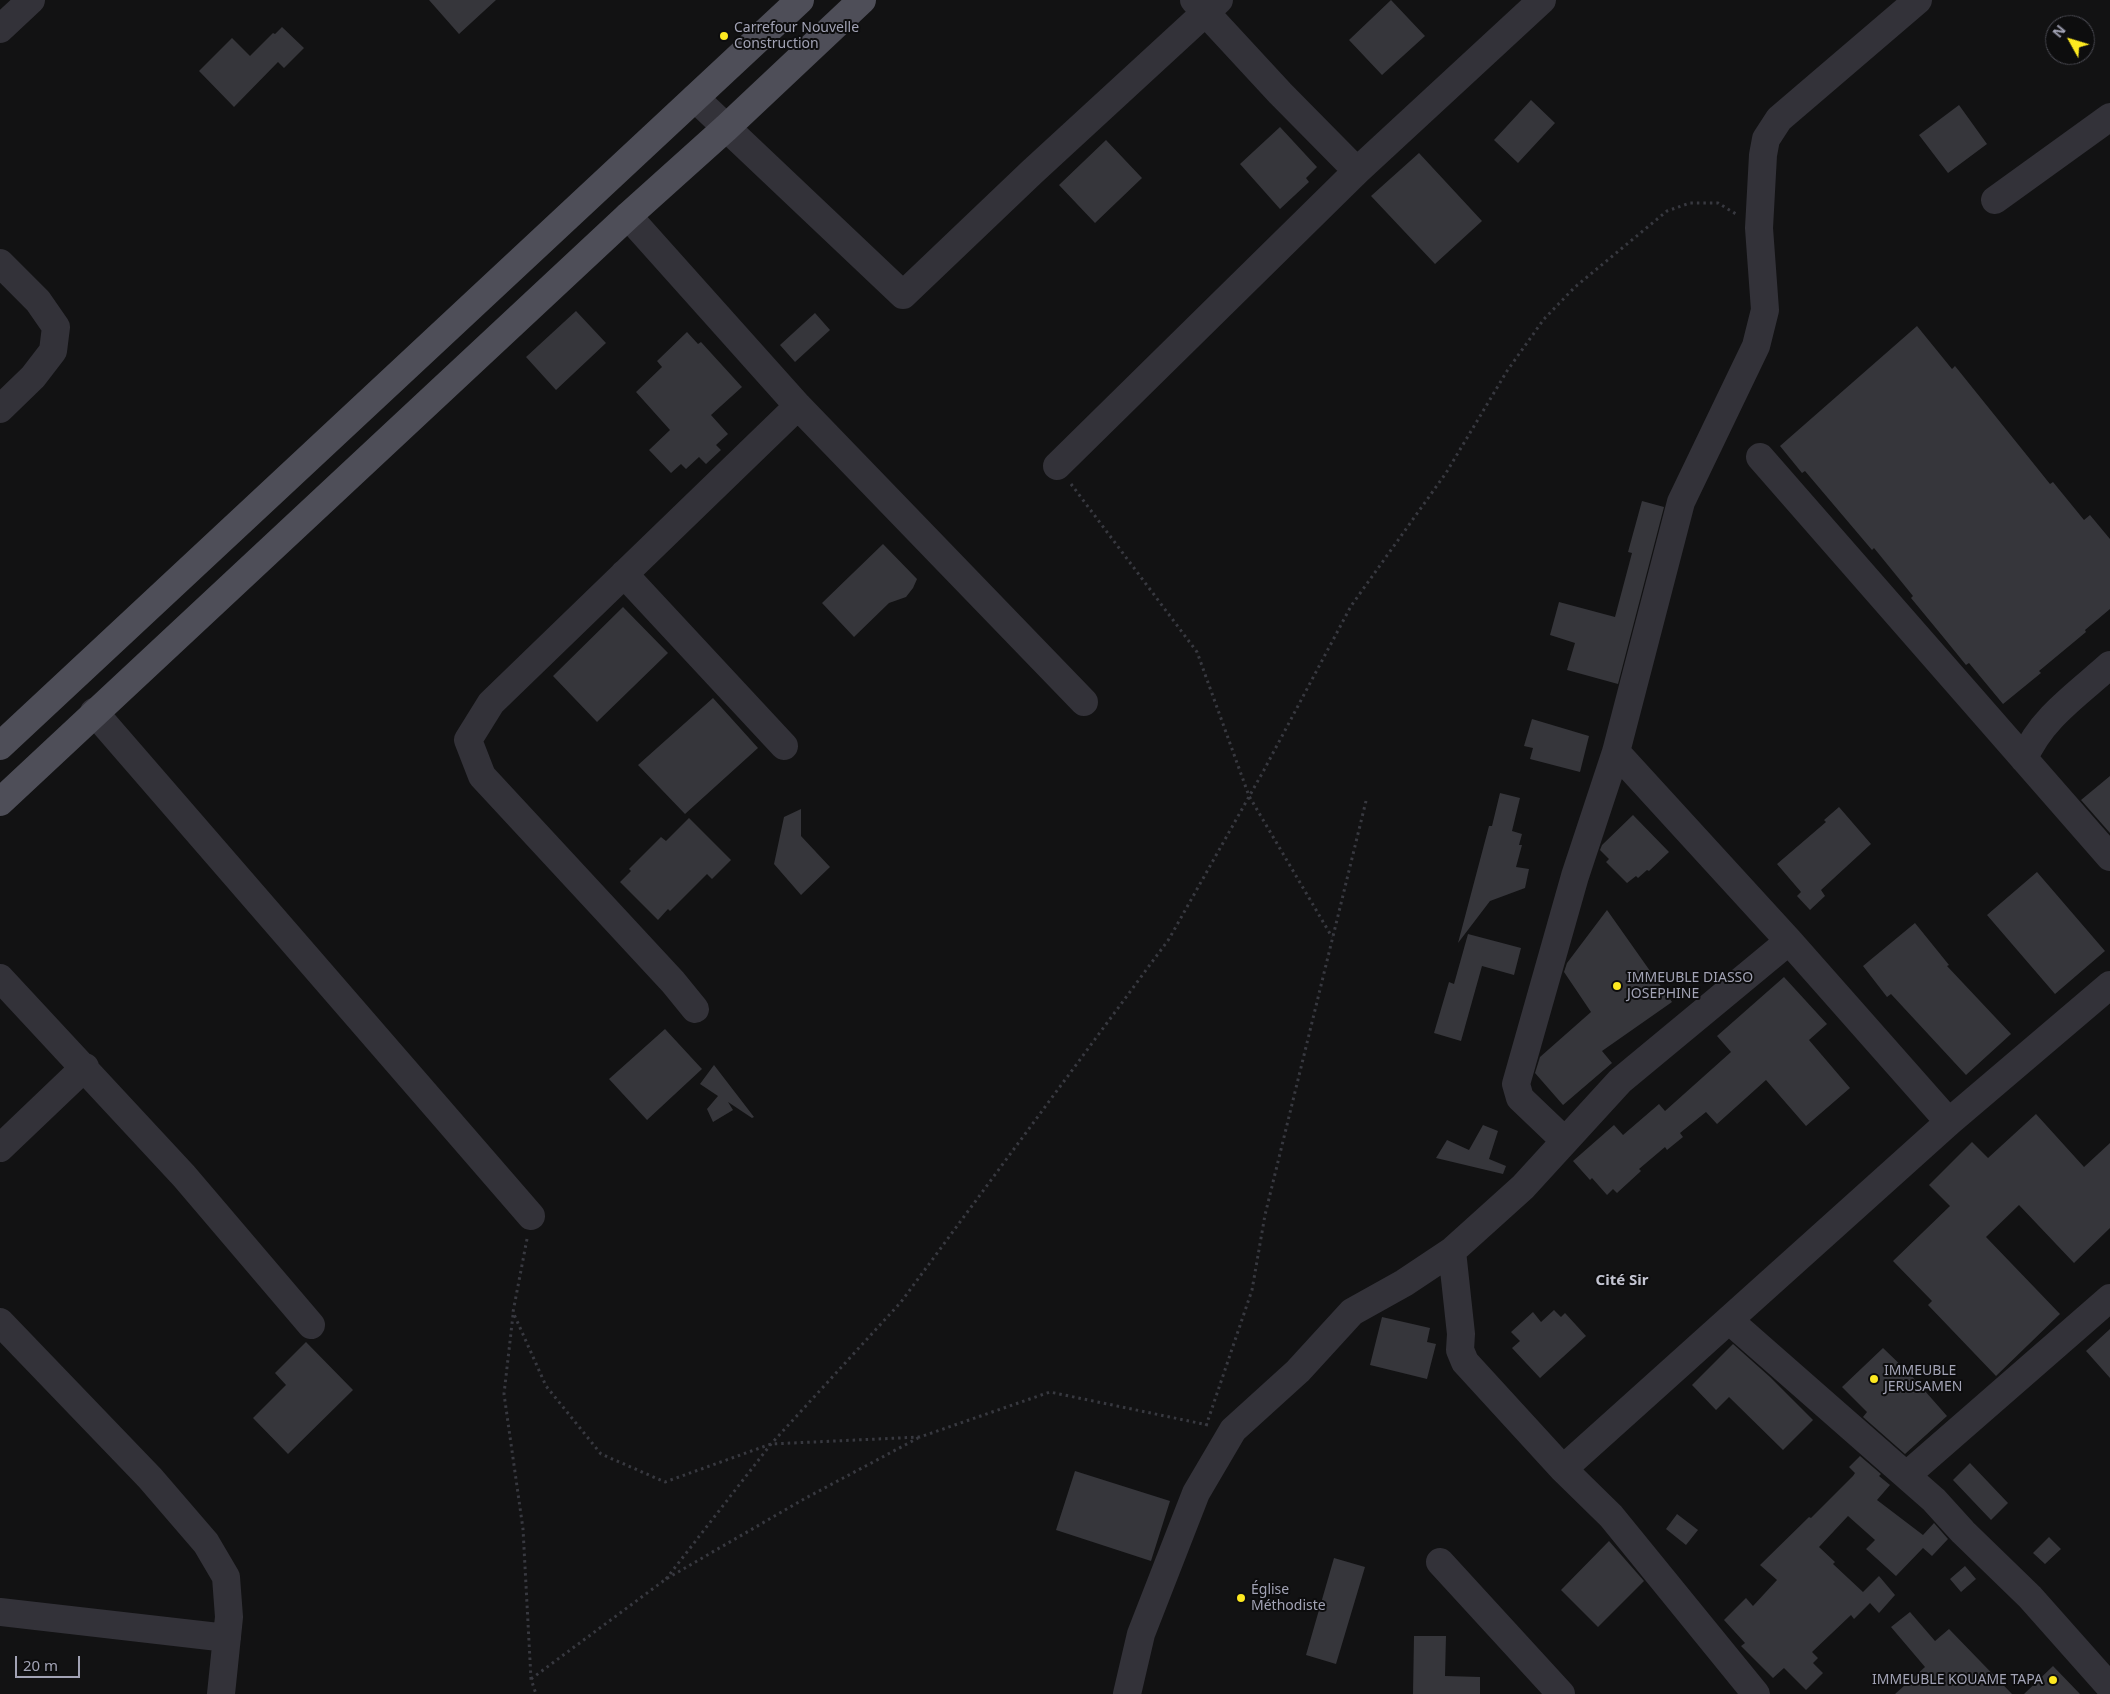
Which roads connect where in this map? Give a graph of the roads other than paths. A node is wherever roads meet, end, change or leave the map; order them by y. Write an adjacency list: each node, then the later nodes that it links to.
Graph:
1 (30, 0): 7 (street)
2 (800, 0): 8 (main road)
3 (862, 0): 10 (main road)
4 (1542, 0): 11 (street)
5 (1918, 0): 25 (street)
6 (1207, 4): 10 (street); 11 (street)
7 (0, 29)
8 (695, 98): 10 (street); 23 (main road)
9 (2110, 117): 12 (street)
10 (726, 128): 13 (main road)
11 (1357, 171): 18 (street)
12 (1995, 200)
13 (628, 216): 15 (street); 22 (main road)
14 (0, 263): 16 (street)
15 (798, 406): 19 (street); 21 (street)
16 (0, 409)
17 (1760, 457): 26 (street)
18 (1057, 466)
19 (624, 574): 24 (street); 32 (street)
20 (2110, 664): 26 (street)
21 (1084, 702)
22 (94, 712): 27 (main road); 37 (street)
23 (0, 746)
24 (784, 746)
25 (1616, 752): 29 (street); 35 (street)
26 (2024, 759): 28 (street)
27 (0, 802)
28 (2110, 857)
29 (1789, 941): 34 (street); 35 (street)
30 (0, 978): 33 (street)
31 (2110, 985): 34 (street)
32 (695, 1009)
33 (84, 1067): 36 (street); 42 (street)
34 (1950, 1122): 40 (street)
35 (1565, 1141): 38 (street)
36 (0, 1148)
37 (531, 1216)
38 (1452, 1251): 43 (street); 50 (street)
39 (2110, 1298): 44 (street)
40 (1730, 1321): 43 (street); 44 (street)
41 (0, 1322): 47 (street)
42 (311, 1325)
43 (1563, 1469): 52 (street)
44 (1907, 1475): 48 (street)
45 (1440, 1562): 51 (street)
46 (0, 1612): 47 (street)
47 (227, 1638): 49 (street)
48 (2110, 1687)
49 (221, 1694)
50 (1126, 1694)
51 (1561, 1694)
52 (1756, 1694)

